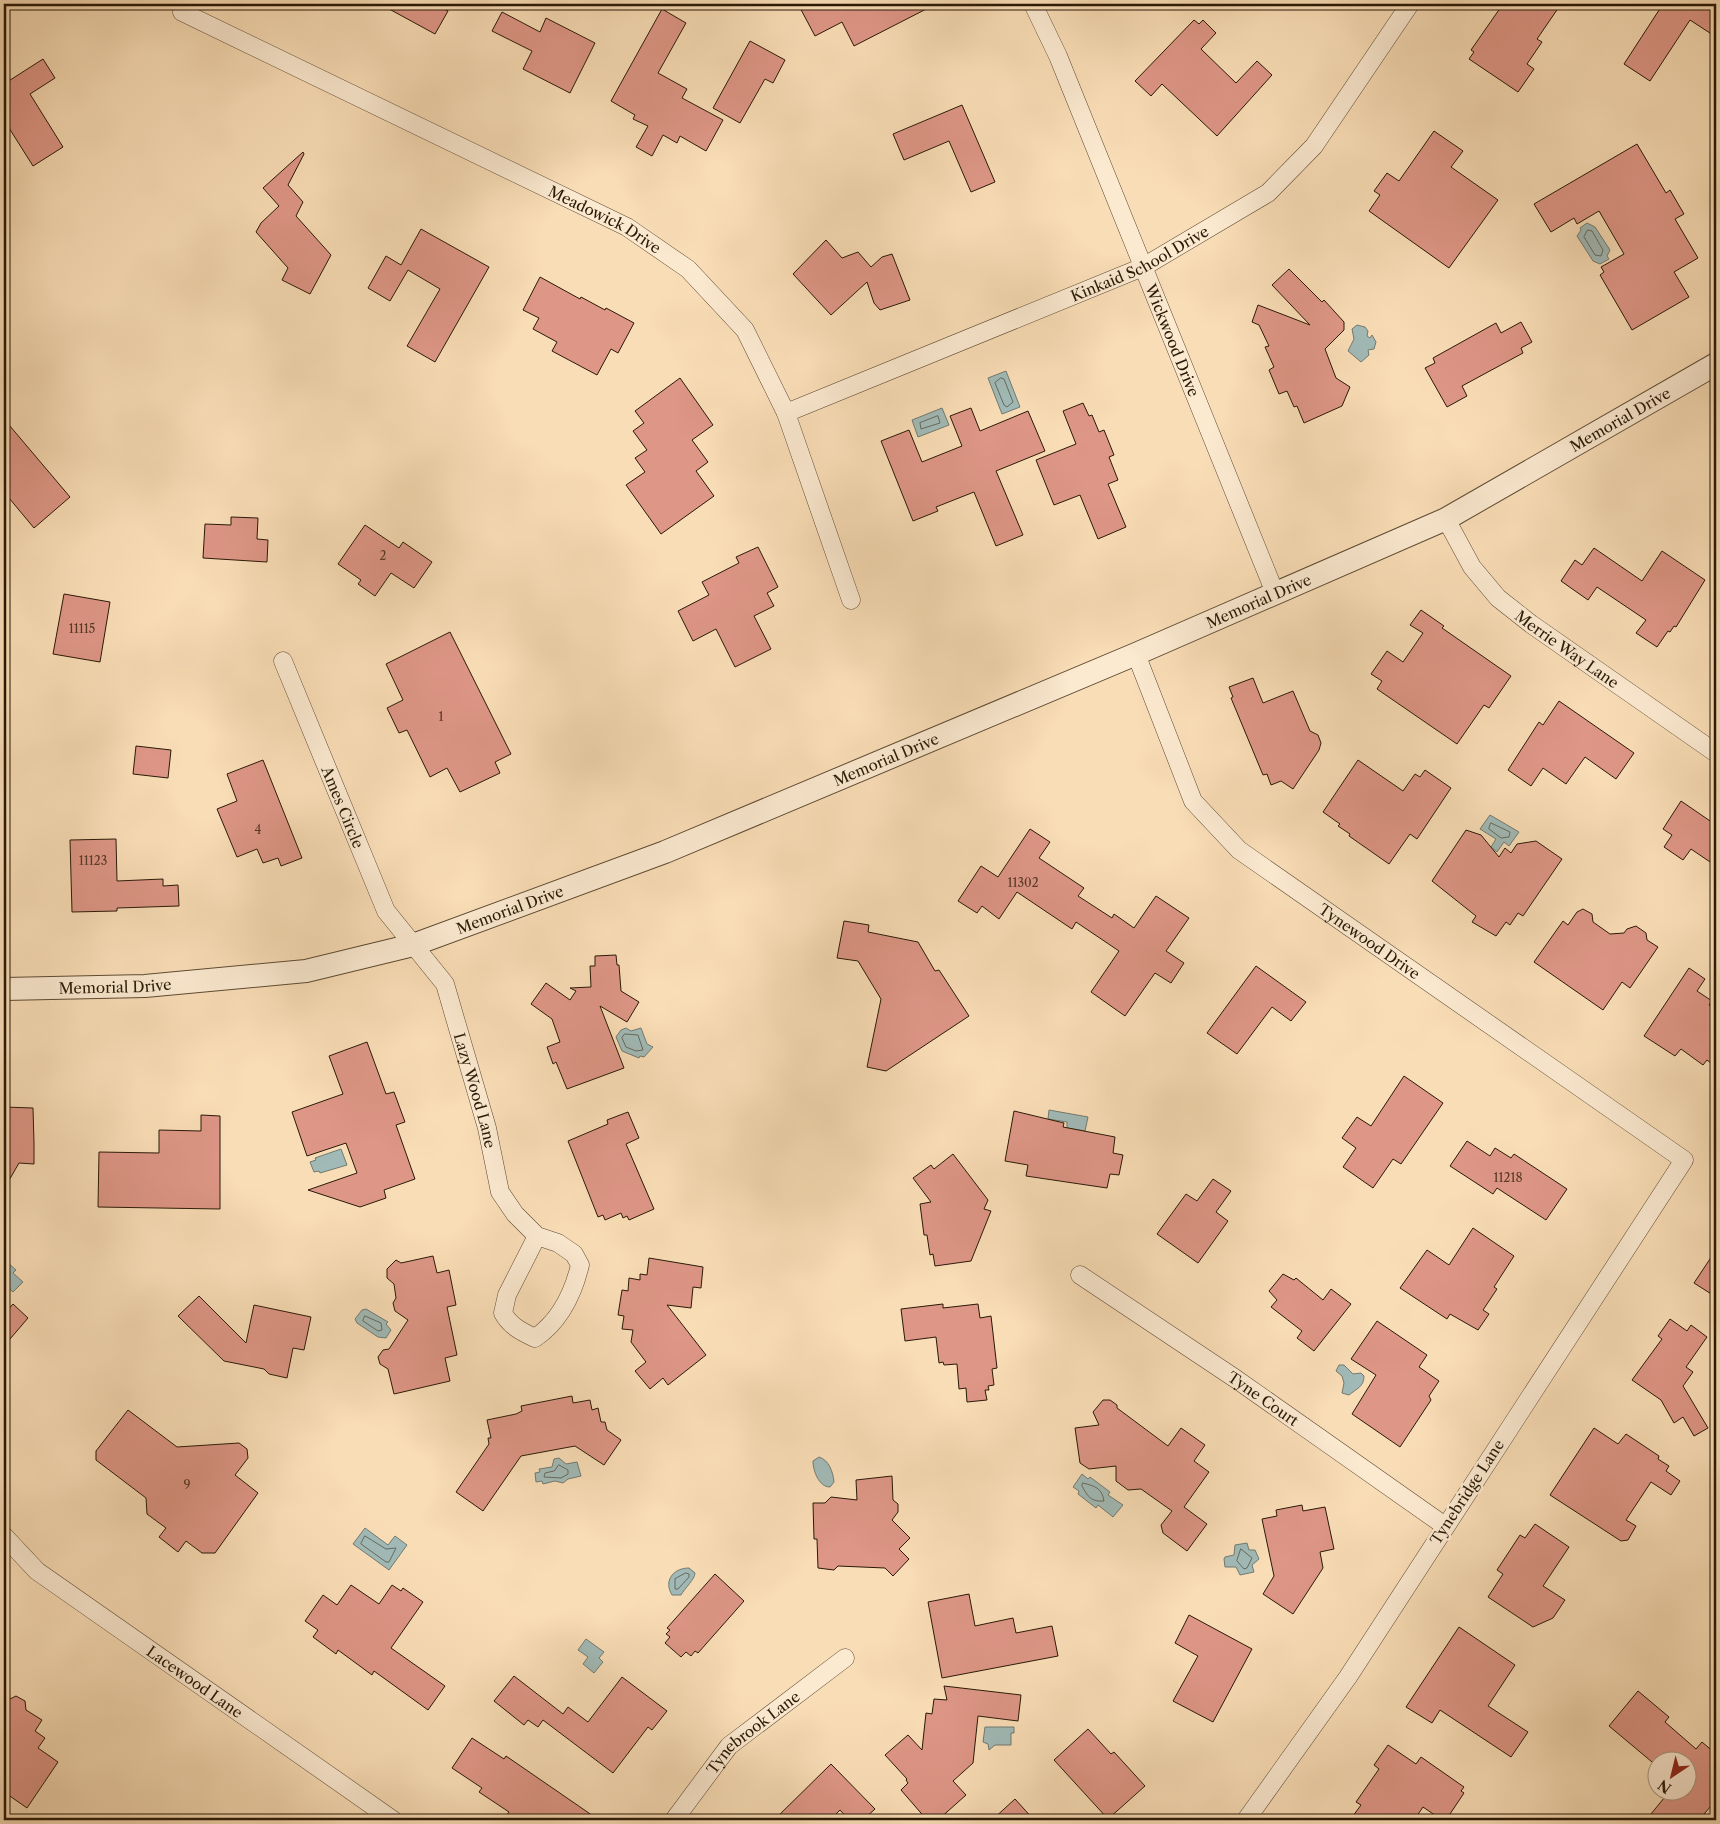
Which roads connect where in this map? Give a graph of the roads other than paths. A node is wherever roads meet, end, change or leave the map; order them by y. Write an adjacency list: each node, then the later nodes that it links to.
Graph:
1 (1033, 4): 4 (street, Wickwood Drive)
2 (1410, 4): 4 (street, Kinkaid School Drive)
3 (182, 12): 6 (street, Meadowick Drive)
4 (1142, 268): 6 (street, Kinkaid School Drive); 8 (street, Wickwood Drive)
5 (1716, 364): 7 (street, Memorial Drive)
6 (786, 413): 9 (street, Meadowick Drive)
7 (1446, 520): 8 (street, Memorial Drive); 12 (street, Merrie Way Lane)
8 (1276, 593): 10 (street, Memorial Drive)
9 (851, 600)
10 (1136, 654): 13 (street, Memorial Drive); 15 (street, Tynewood Drive)
11 (283, 661): 13 (street, Ames Circle)
12 (1716, 753)
13 (413, 945): 14 (street, Memorial Drive); 16 (street, Lazy Wood Lane)
14 (4, 989)
15 (1684, 1160): 18 (street, Tynebridge Lane)
16 (537, 1236): 16 (street, Lazy Wood Lane)
17 (1080, 1275): 18 (street, Tyne Court)
18 (1445, 1526): 23 (street, Tynebridge Lane)
19 (4, 1536): 21 (street, Lacewood Lane)
20 (845, 1658): 22 (street, Tynebrook Lane)
21 (393, 1820)
22 (674, 1820)
23 (1246, 1820)

